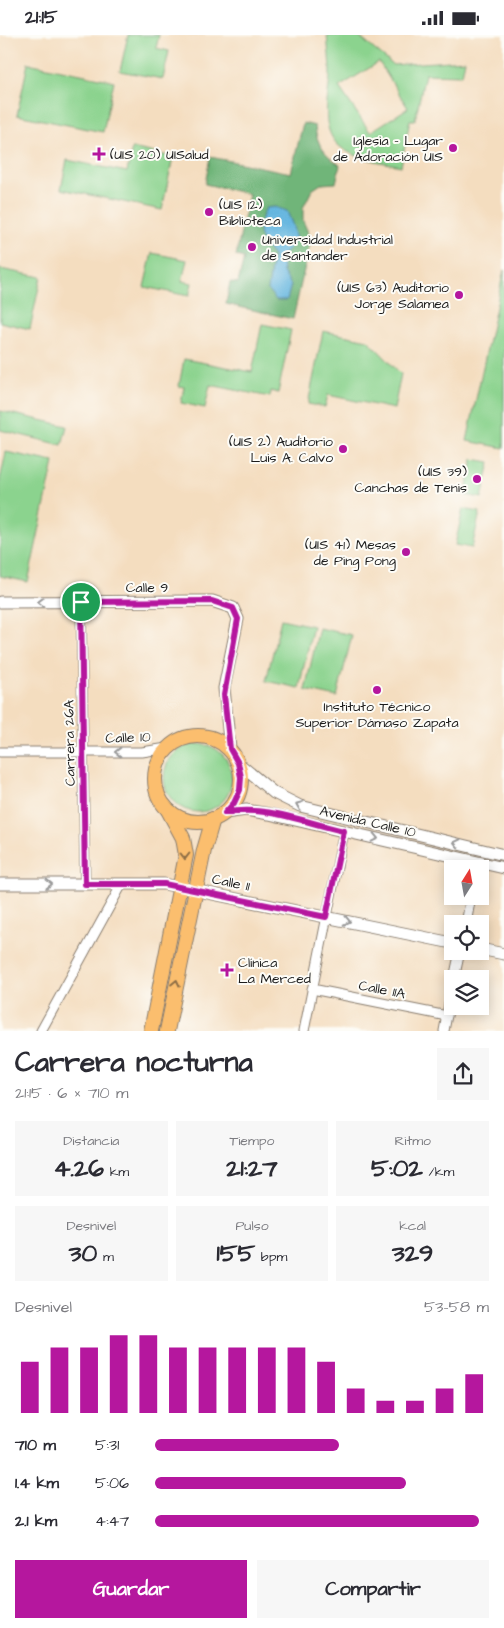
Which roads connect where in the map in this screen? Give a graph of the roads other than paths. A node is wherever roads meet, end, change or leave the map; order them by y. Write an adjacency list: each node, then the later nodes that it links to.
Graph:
1 (0, 602): 2 (street, Calle 9, one-way to 1)
2 (81, 602): 4 (street, Calle 9); 6 (street, Carrera 26A)
3 (167, 748): 4 (main road); 6 (street, Calle 10, one-way to 6); 8 (main road)
4 (230, 749): 7 (main road)
5 (0, 752): 6 (street, Calle 10)
6 (83, 752): 16 (street, Carrera 26A)
7 (238, 763): 9 (main road); 11 (street, Avenida Calle 10, one-way to 7)
8 (169, 811): 9 (main road); 18 (main road, one-way to 18)
9 (219, 816): 10 (street, Avenida Calle 10); 19 (main road)
10 (344, 831): 12 (street, Avenida Calle 10, one-way to 12); 20 (street)
11 (504, 855)
12 (458, 860)
13 (489, 866): 14 (street, Avenida Calle 10)
14 (504, 868)
15 (0, 883): 16 (street, Calle 11, one-way to 16)
16 (85, 884): 17 (street, Calle 11)
17 (122, 884): 18 (street, Calle 11); 26 (street)
18 (181, 887): 19 (street, Calle 11); 27 (main road)
19 (195, 890): 20 (street, Calle 11); 28 (main road, one-way to 19)
20 (326, 917): 21 (street, Calle 11, one-way to 21); 24 (street)
21 (444, 941)
22 (489, 951): 23 (street)
23 (504, 954)
24 (312, 989): 25 (street, Calle 11A); 29 (street)
25 (447, 1016): 30 (street)
26 (41, 1031)
27 (151, 1031)
28 (167, 1031)
29 (304, 1031)
30 (444, 1031)

